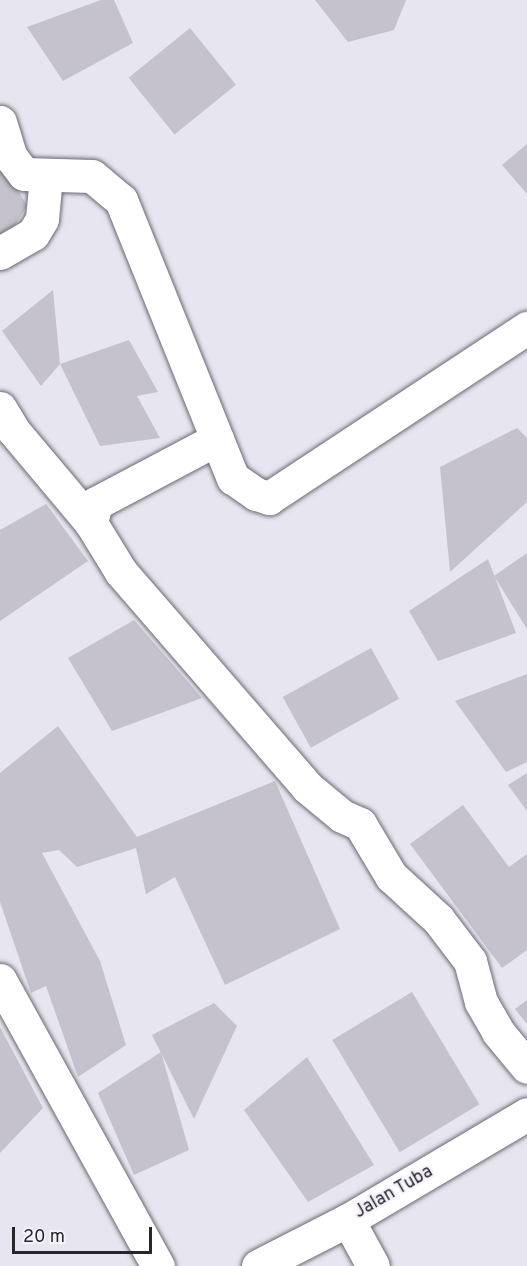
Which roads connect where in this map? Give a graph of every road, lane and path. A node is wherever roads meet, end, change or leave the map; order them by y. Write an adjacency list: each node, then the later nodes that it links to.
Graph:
1 (0, 122): 2 (street)
2 (46, 176): 3 (street); 6 (street)
3 (0, 253)
4 (527, 328): 6 (street)
5 (0, 408): 7 (street)
6 (217, 439): 7 (street)
7 (92, 523): 9 (street)
8 (0, 980): 12 (street)
9 (527, 1067)
10 (527, 1114): 11 (street, Jalan Tuba)
11 (362, 1244): 13 (street, Jalan Tuba)
12 (158, 1266)
13 (258, 1266)

